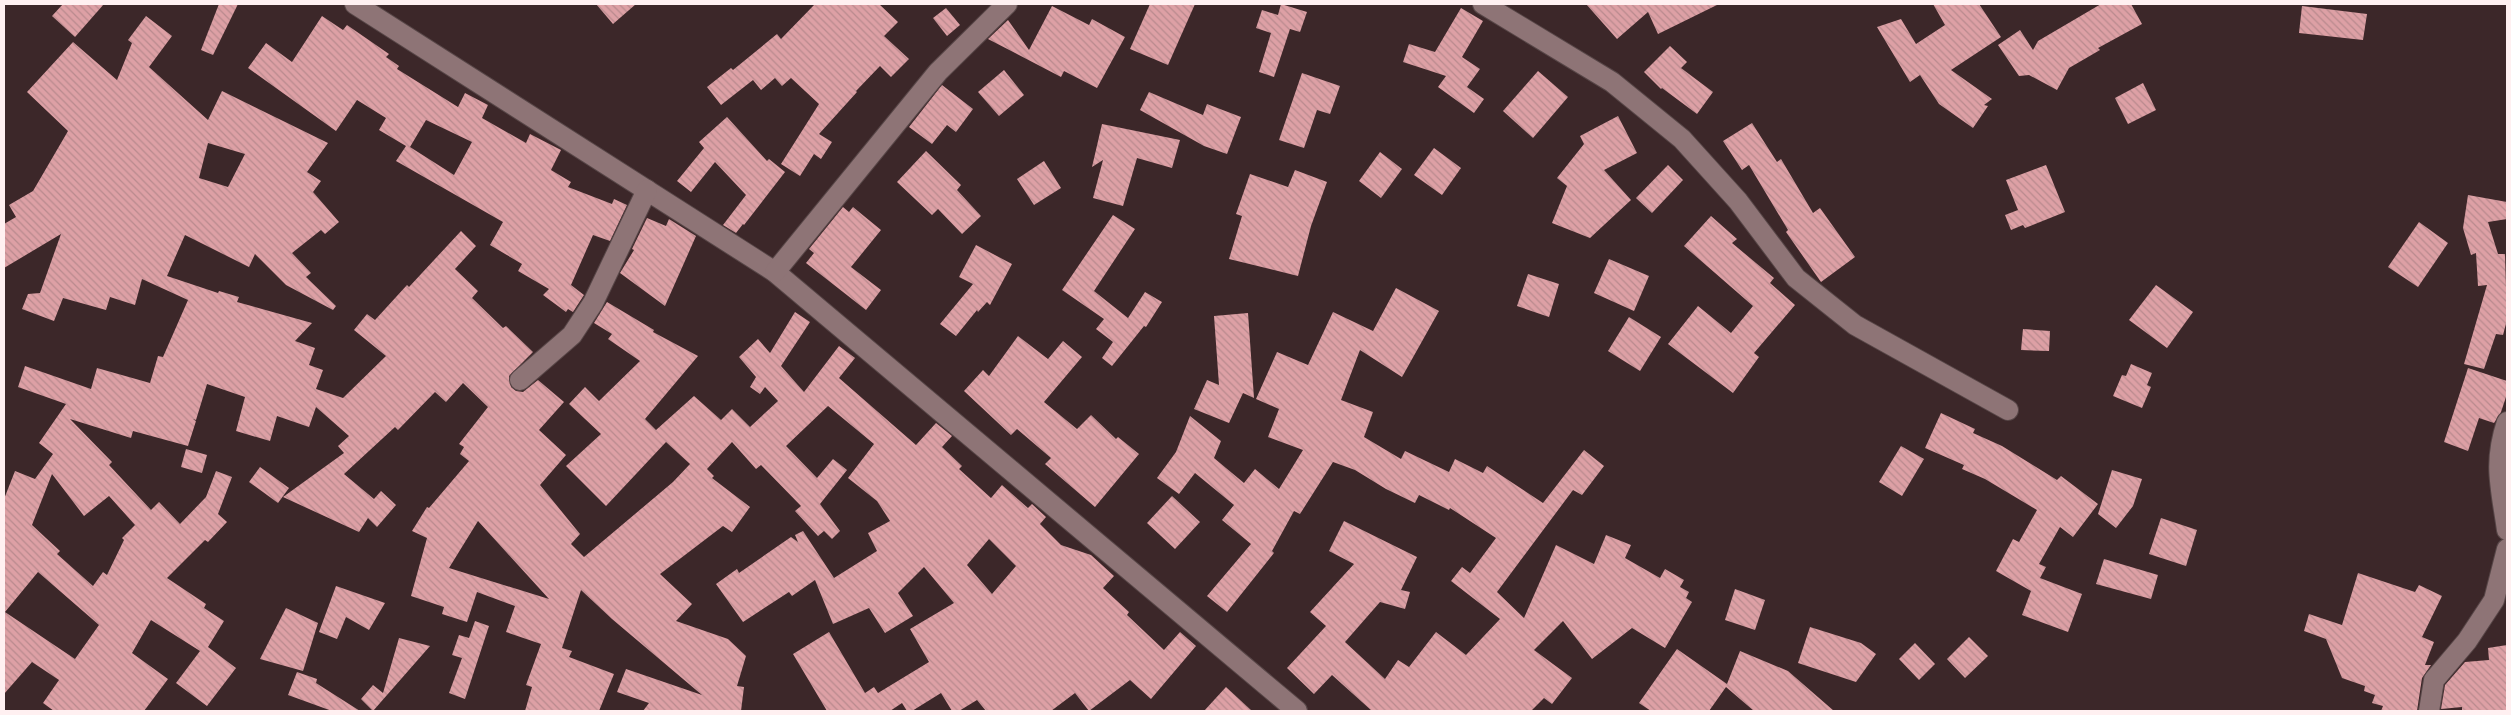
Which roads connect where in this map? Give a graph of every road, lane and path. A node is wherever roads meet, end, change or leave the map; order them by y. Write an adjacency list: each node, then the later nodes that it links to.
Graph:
1 (355, 4): 4 (street)
2 (1007, 4): 5 (street)
3 (1493, 6): 7 (street)
4 (647, 190): 5 (street); 6 (street)
5 (775, 272): 12 (street)
6 (520, 380)
7 (2008, 410)
8 (2507, 422): 9 (street)
9 (2507, 530)
10 (2507, 549): 11 (street)
11 (2500, 605): 13 (street)
12 (1297, 711)
13 (2429, 711)

